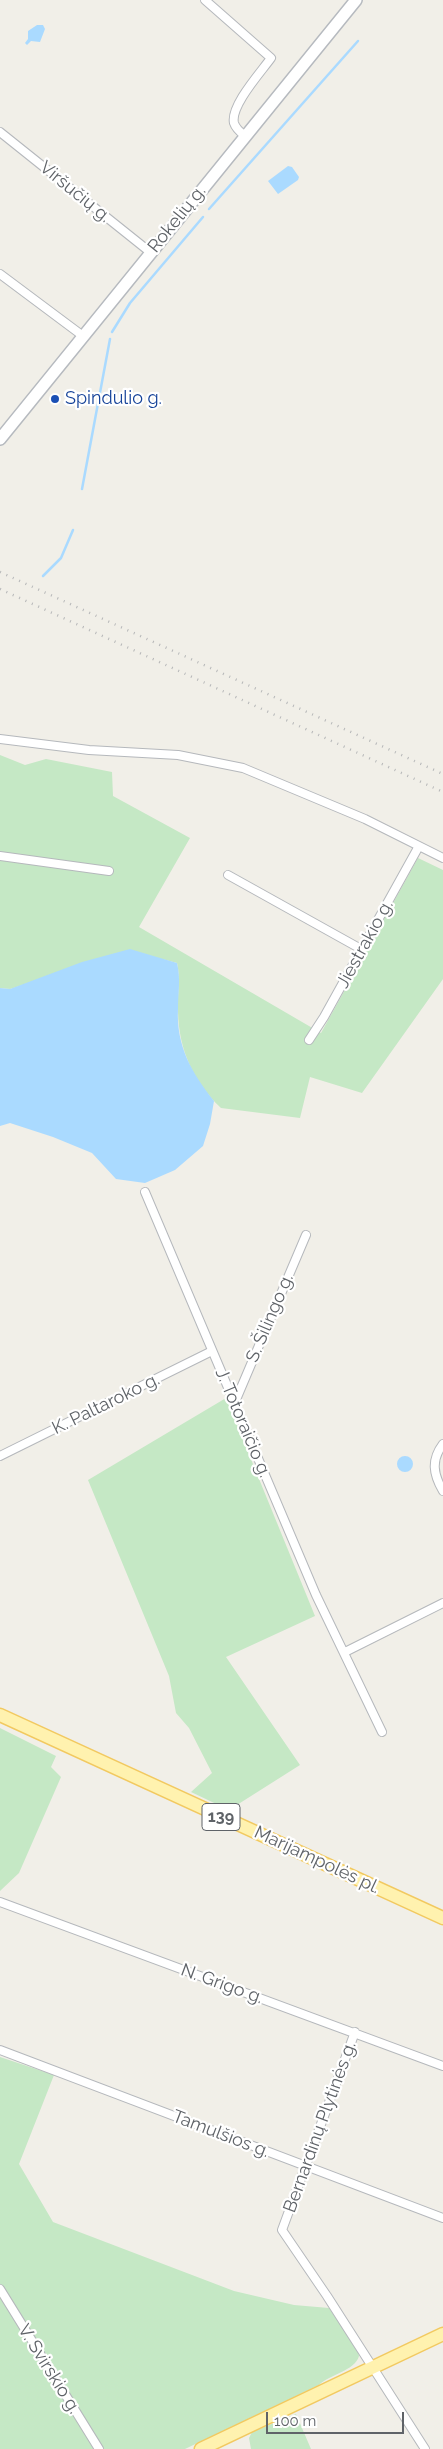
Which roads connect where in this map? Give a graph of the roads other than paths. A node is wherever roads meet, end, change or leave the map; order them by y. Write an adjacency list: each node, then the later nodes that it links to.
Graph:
1 (205, 0): 4 (street)
2 (356, 0): 4 (main road, Rokelių g.)
3 (0, 132): 5 (street, Viršučių g.)
4 (244, 135): 5 (main road, Rokelių g.)
5 (150, 252): 7 (main road, Rokelių g.)
6 (0, 274): 7 (street)
7 (83, 336): 8 (main road, Rokelių g.)
8 (0, 440)
9 (0, 739): 10 (street)
10 (419, 846): 12 (street); 15 (street, Jiestrakio g.)
11 (0, 856): 13 (street)
12 (443, 858)
13 (109, 870)
14 (228, 875): 15 (street)
15 (361, 949): 16 (street, Jiestrakio g.)
16 (309, 1040)
17 (145, 1192): 19 (street, J. Totoraičio g.)
18 (306, 1235): 20 (street, S. Šilingo g.)
19 (212, 1351): 20 (street, J. Totoraičio g.); 22 (street, K. Paltaroko g.)
20 (235, 1402): 25 (street, J. Totoraičio g.)
21 (443, 1444): 23 (street)
22 (0, 1456)
23 (443, 1491)
24 (443, 1603): 25 (street)
25 (344, 1652): 27 (street, J. Totoraičio g.)
26 (0, 1715): 29 (main road, Marijampolės pl. / 139)
27 (382, 1732)
28 (0, 1902): 30 (street, N. Grigo g.)
29 (443, 1918)
30 (355, 2032): 32 (street, N. Grigo g.); 33 (street, Bernardinų Plytinės g.)
31 (0, 2050): 33 (street, Tamulšios g.)
32 (443, 2066)
33 (304, 2166): 34 (street, Tamulšios g.); 37 (street, Bernardinų Plytinės g.)
34 (443, 2218)
35 (0, 2289): 38 (street, V. Svirskio g.)
36 (443, 2334): 37 (main road)
37 (372, 2368): 39 (main road); 40 (street, Bernardinų Plytinės g.)
38 (99, 2449)
39 (201, 2449)
40 (425, 2449)

